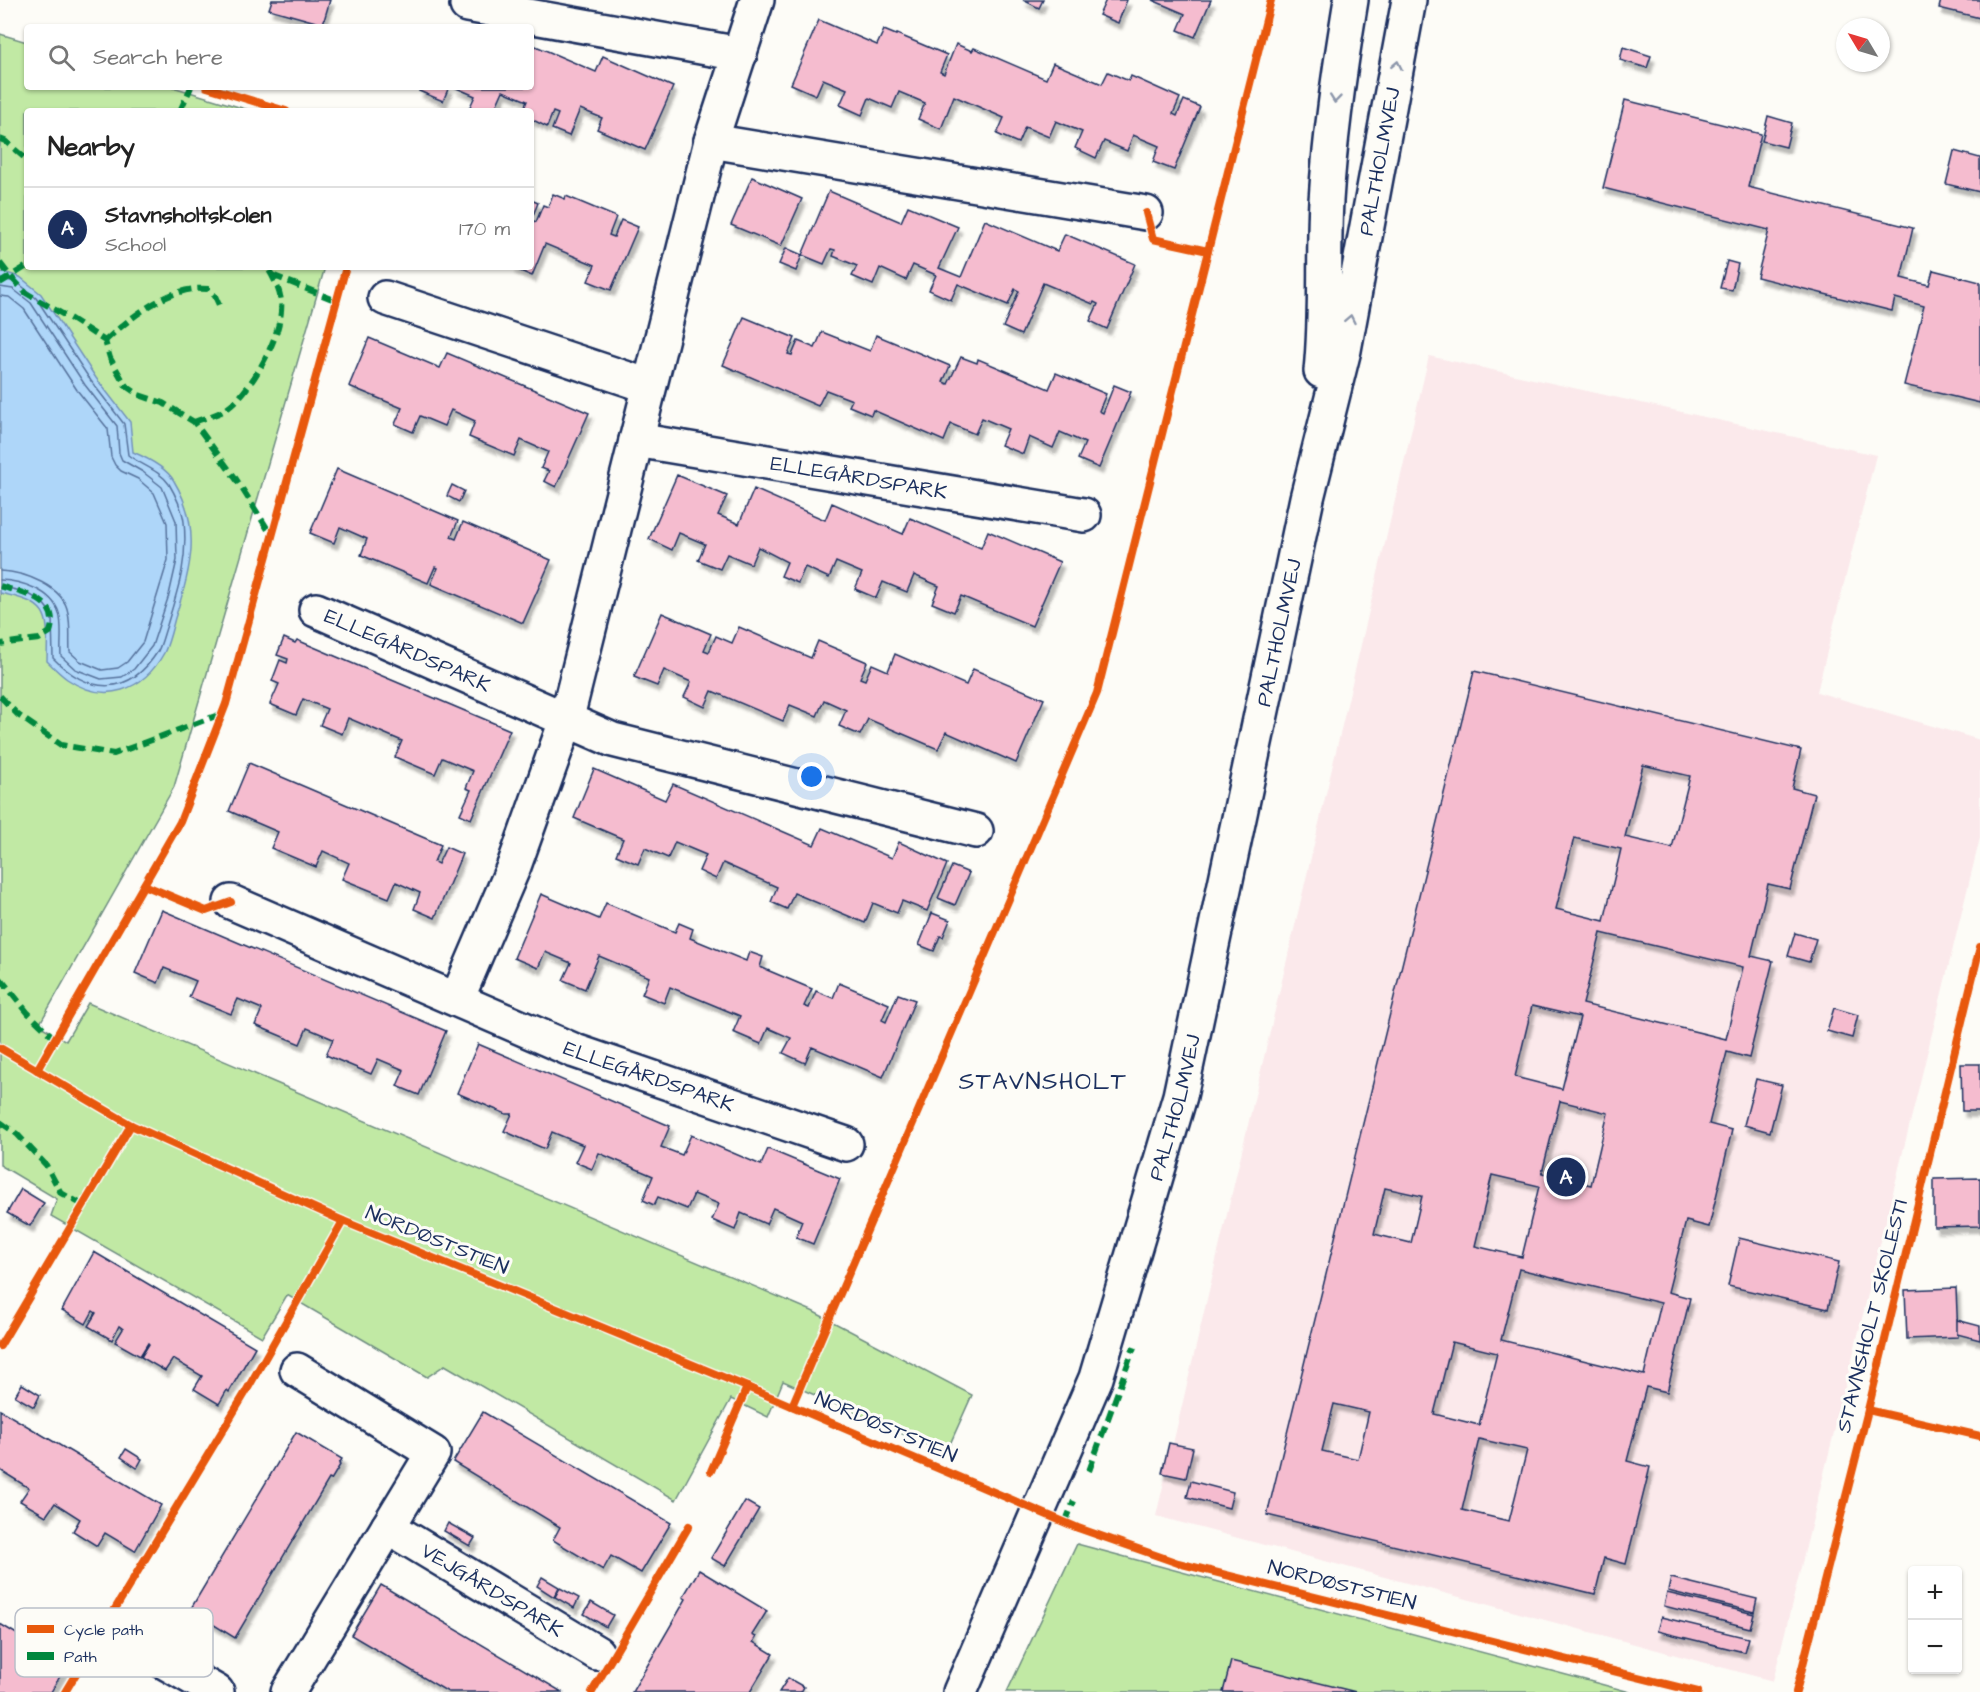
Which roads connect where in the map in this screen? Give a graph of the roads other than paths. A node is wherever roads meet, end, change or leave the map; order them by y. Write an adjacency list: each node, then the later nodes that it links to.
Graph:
1 (757, 0): 5 (street)
2 (1351, 0): 11 (street, PALTHOLMVEJ, one-way to 11)
3 (1409, 0): 11 (street, PALTHOLMVEJ, one-way to 3)
4 (467, 4): 5 (street)
5 (740, 54): 6 (street)
6 (711, 141): 7 (street); 9 (street)
7 (1146, 213)
8 (385, 298): 9 (street)
9 (649, 386): 10 (street)
10 (636, 440): 12 (street, ELLEGÅRDSPARK); 14 (street)
11 (1307, 498): 25 (street, PALTHOLMVEJ)
12 (1084, 515)
13 (316, 610): 14 (street, ELLEGÅRDSPARK)
14 (566, 721): 15 (street, ELLEGÅRDSPARK); 17 (street)
15 (976, 831)
16 (231, 902): 17 (street, ELLEGÅRDSPARK)
17 (457, 999): 18 (street, ELLEGÅRDSPARK)
18 (846, 1144)
19 (297, 1370): 20 (street)
20 (388, 1527): 21 (street, VEJGÅRDSPARK); 24 (street)
21 (597, 1653)
22 (191, 1677): 23 (street)
23 (217, 1692)
24 (288, 1692)
25 (960, 1692)

